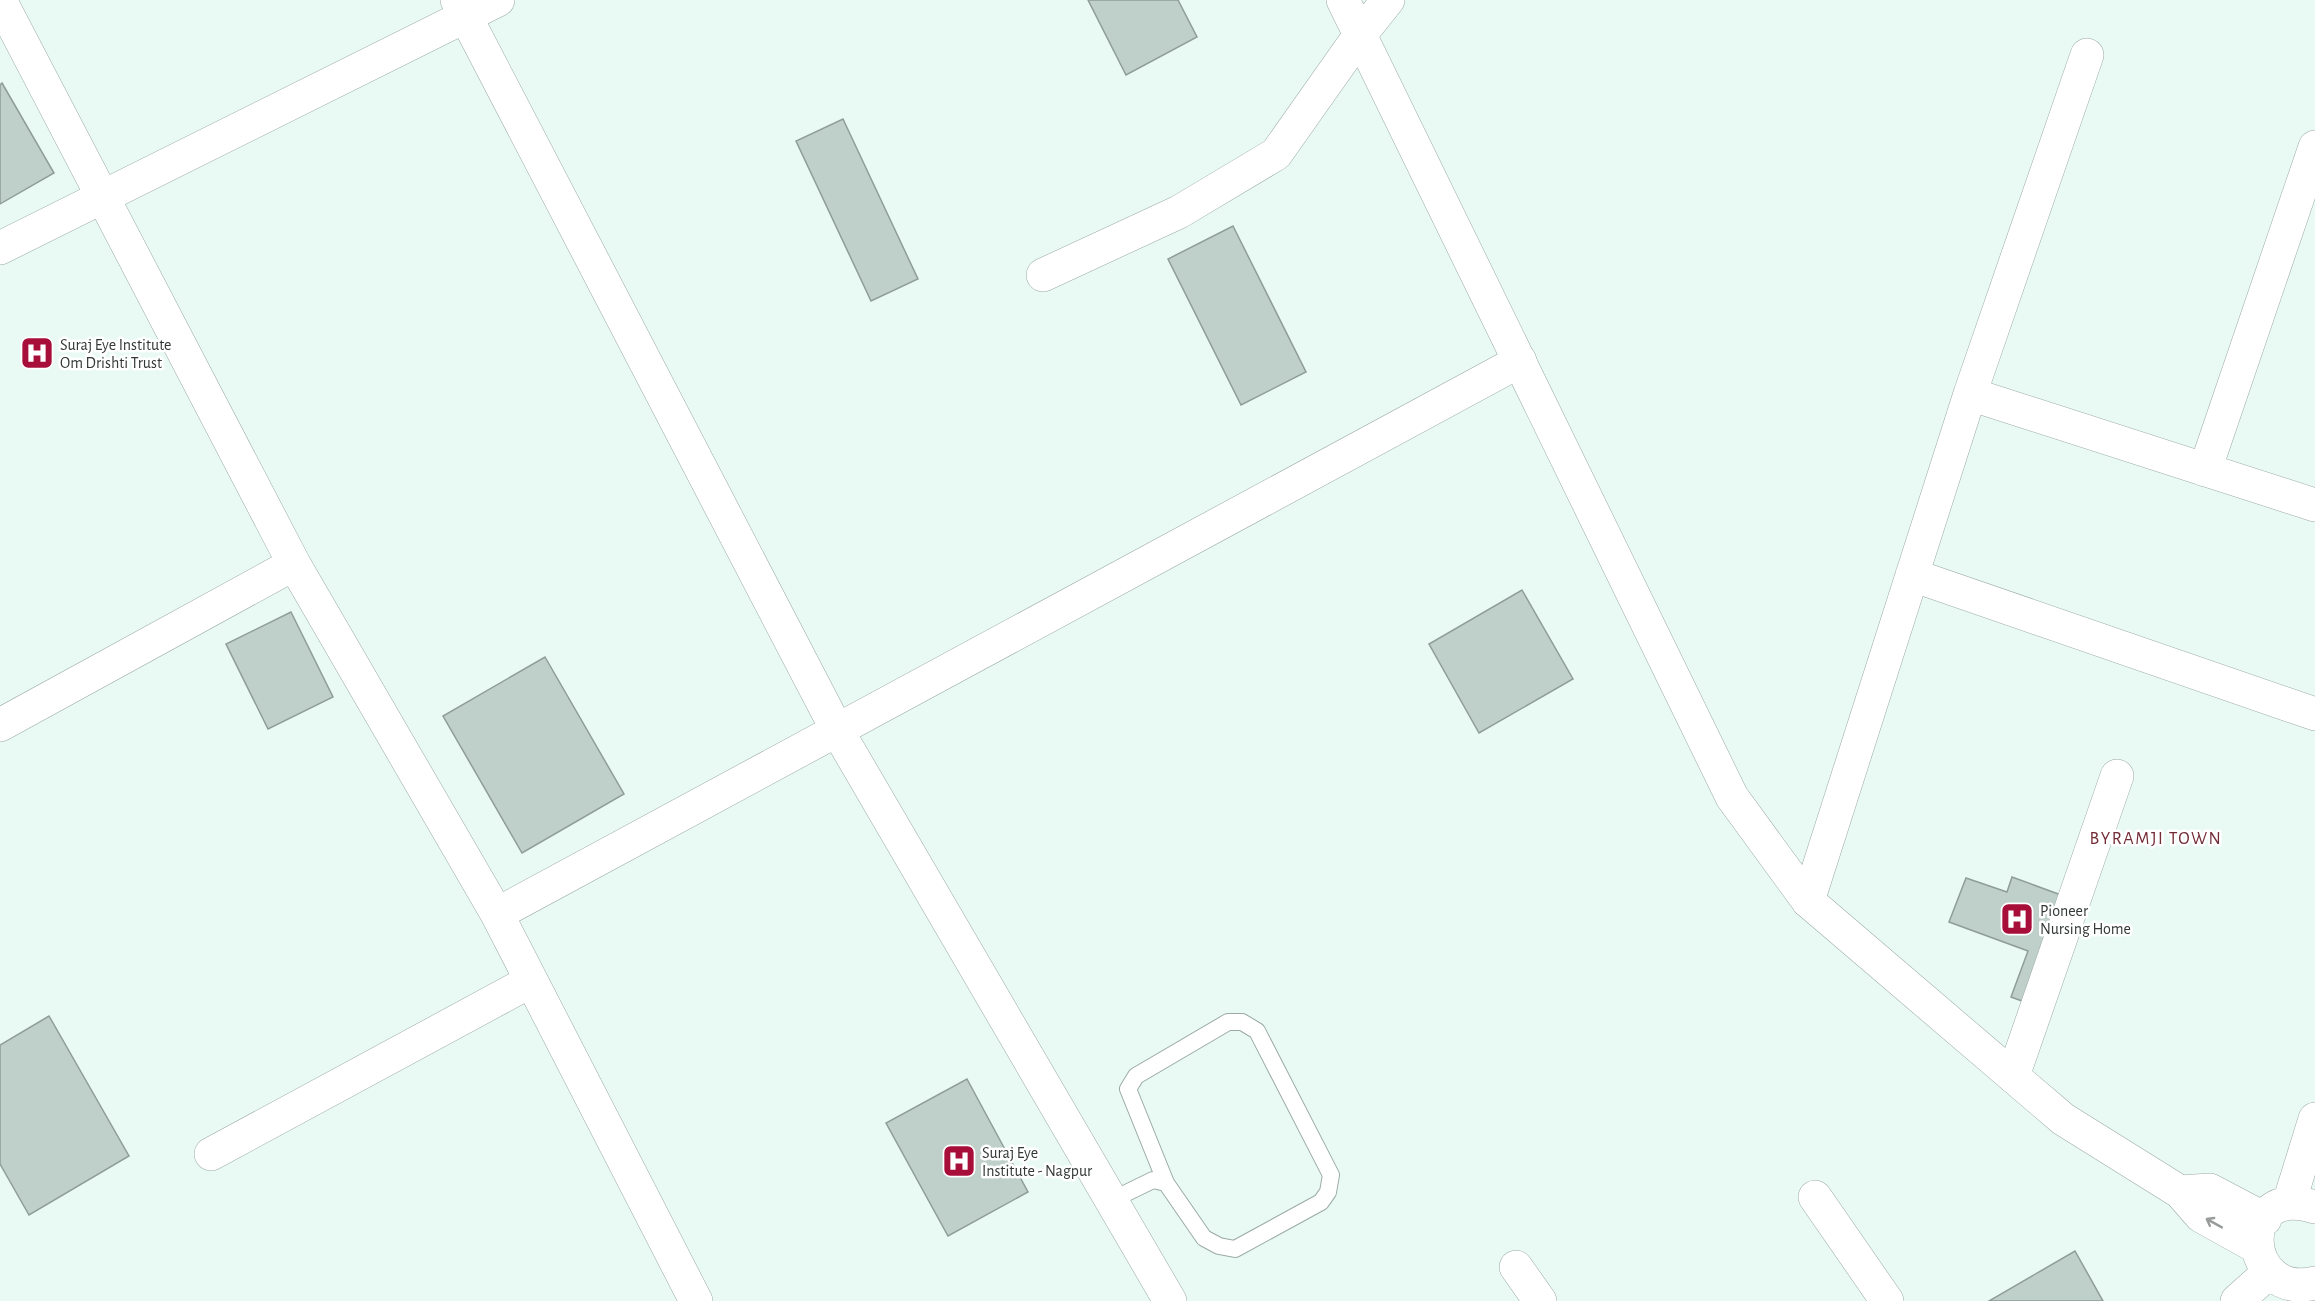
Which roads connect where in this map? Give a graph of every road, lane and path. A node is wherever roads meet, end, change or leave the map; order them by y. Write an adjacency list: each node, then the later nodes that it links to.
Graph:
1 (0, 0): 9 (street)
2 (498, 0): 5 (street)
3 (1343, 0): 6 (street)
4 (1388, 0): 6 (street)
5 (461, 8): 9 (street); 20 (street)
6 (1360, 35): 11 (street); 12 (street)
7 (2088, 55): 13 (street)
8 (2315, 147): 14 (street)
9 (103, 197): 10 (street); 16 (street)
10 (0, 248)
11 (1043, 275)
12 (1520, 362): 20 (street); 22 (street)
13 (1970, 394): 14 (street); 17 (street)
14 (2205, 470): 15 (street)
15 (2315, 505)
16 (294, 564): 19 (street); 23 (street)
17 (1912, 575): 18 (street); 22 (street)
18 (2315, 714)
19 (0, 725)
20 (837, 730): 23 (street); 30 (street)
21 (2117, 776): 25 (street)
22 (1808, 901): 25 (street)
23 (496, 914): 24 (street)
24 (531, 981): 27 (street); 33 (street)
25 (2013, 1076): 31 (street)
26 (2315, 1119): 31 (street)
27 (211, 1154)
28 (1166, 1184): 28 (lane); 30 (lane)
29 (1815, 1197): 36 (street)
30 (1112, 1200): 34 (street)
31 (2284, 1252): 37 (street)
32 (1516, 1267): 35 (street)
33 (696, 1301)
34 (1170, 1301)
35 (1540, 1301)
36 (1887, 1301)
37 (2237, 1301)

